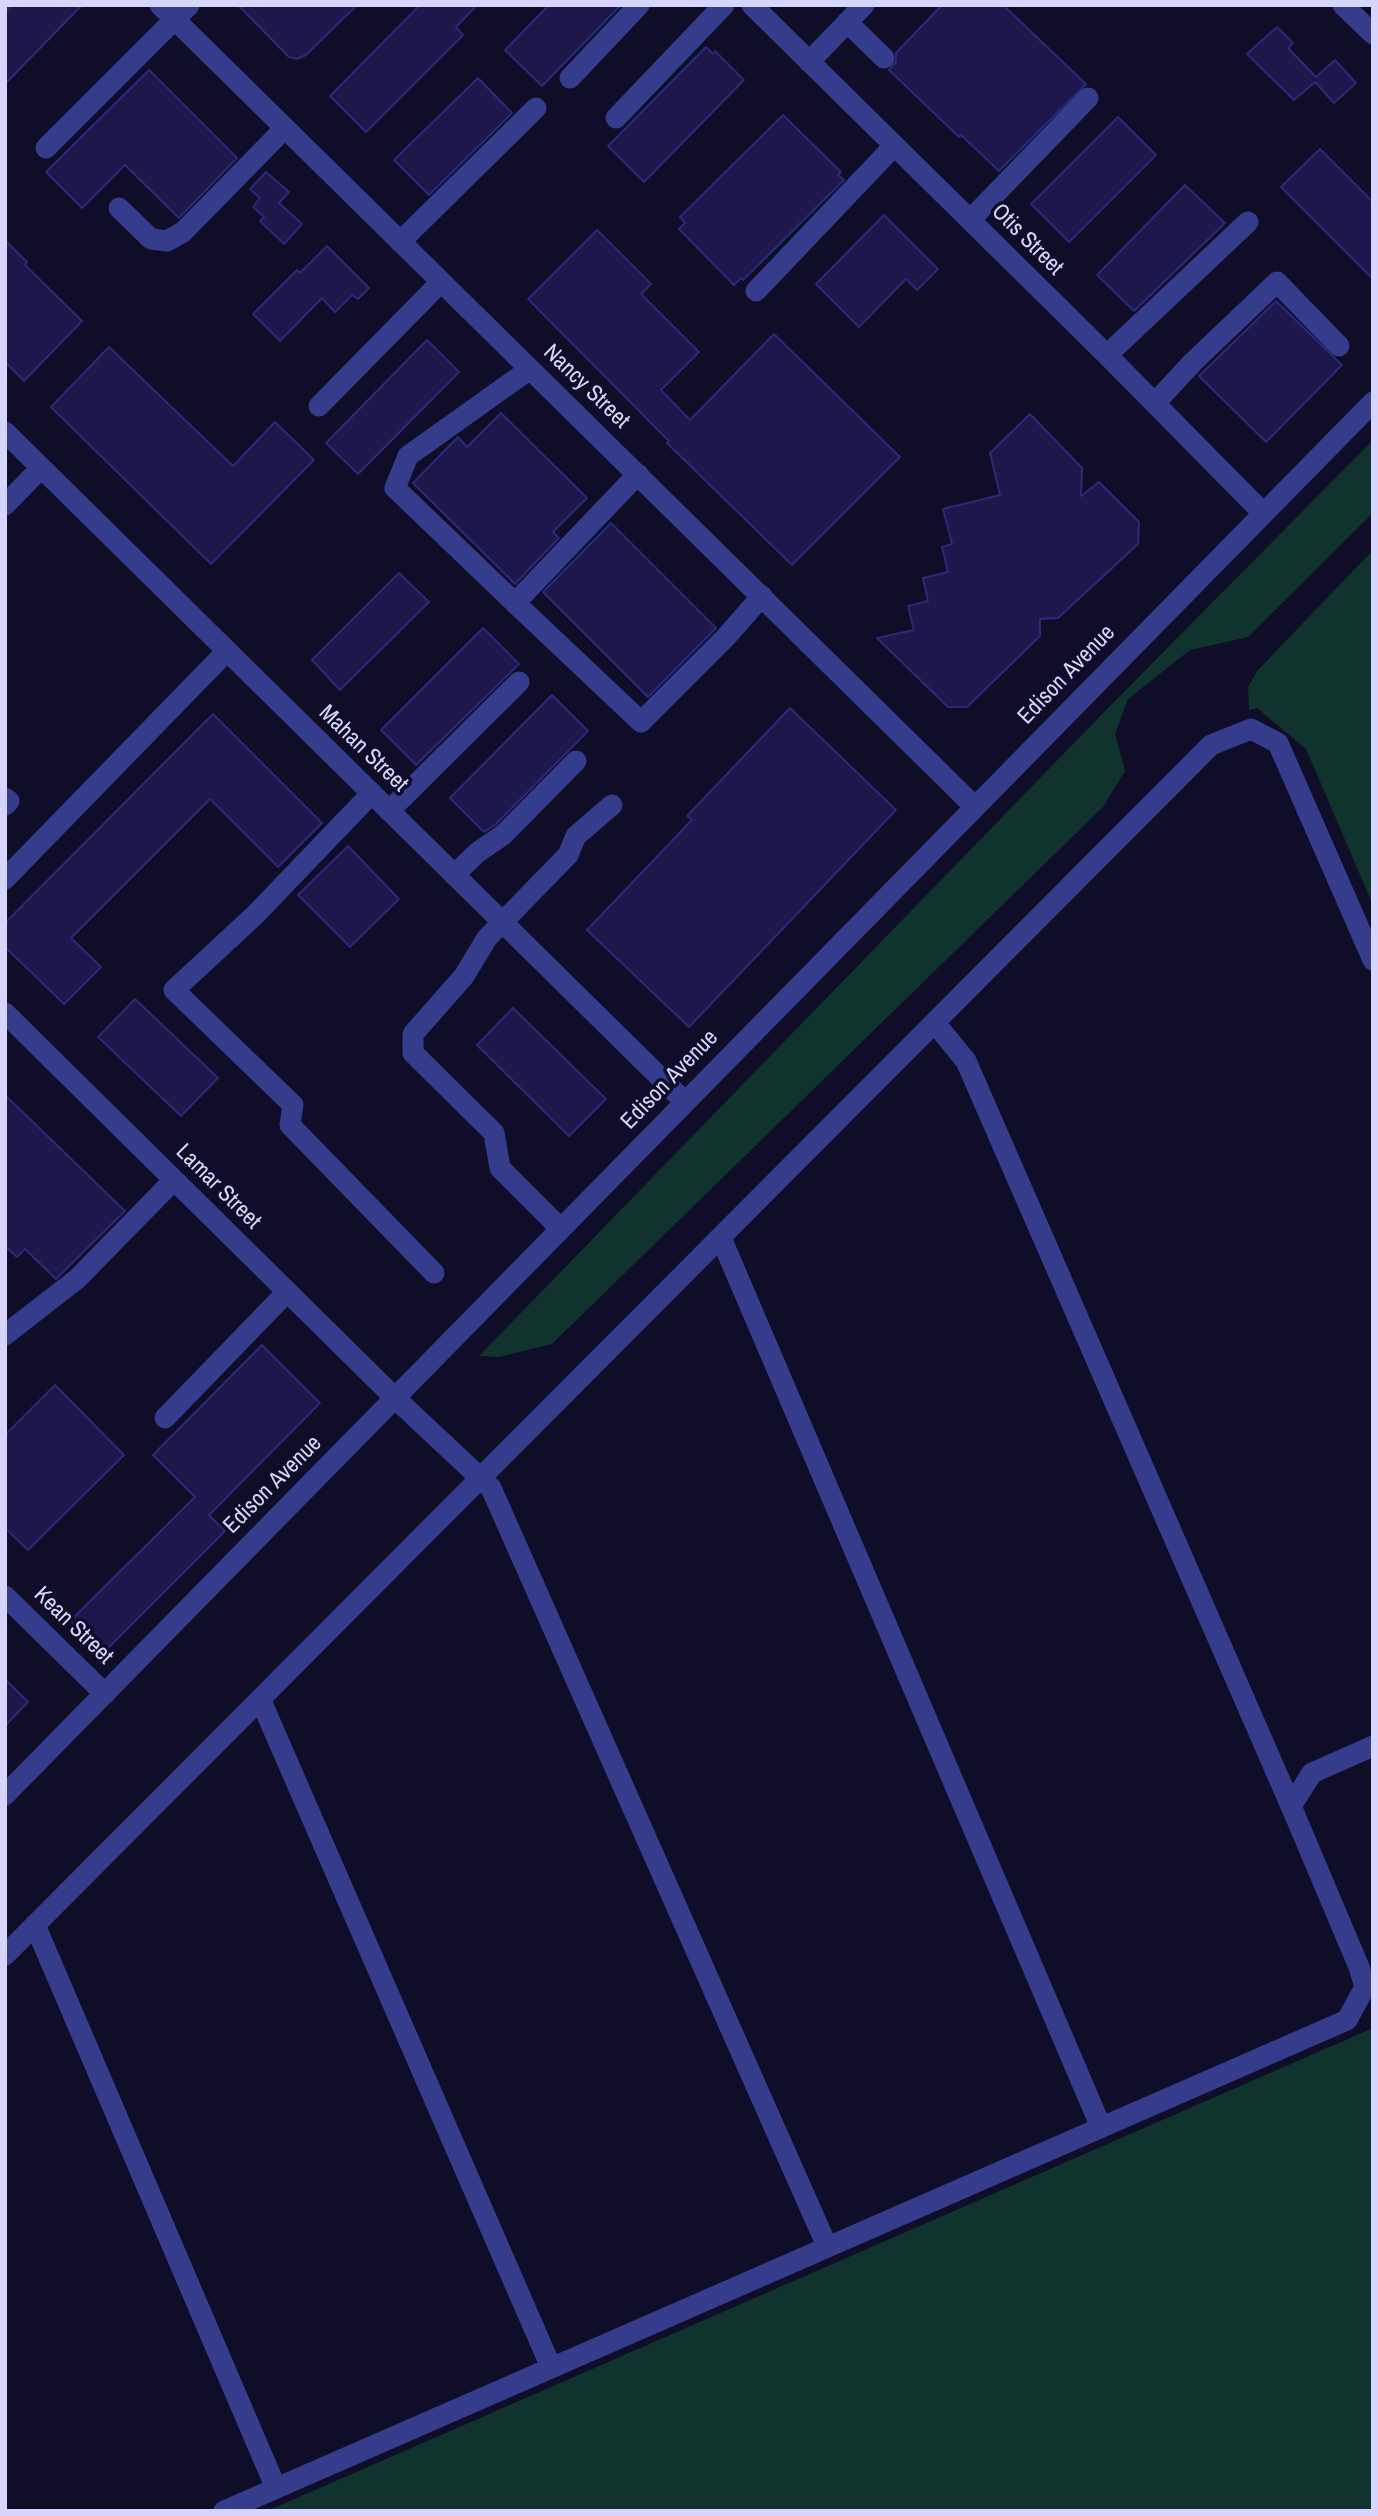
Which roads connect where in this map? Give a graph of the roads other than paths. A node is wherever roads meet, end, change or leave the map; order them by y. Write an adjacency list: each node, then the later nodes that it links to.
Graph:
1 (639, 5): 11 (street)
2 (724, 5): 14 (street)
3 (864, 5): 7 (street)
4 (1343, 5): 8 (street)
5 (764, 9): 10 (street, Otis Street)
6 (175, 10): 15 (street, Nancy Street); 17 (street)
7 (847, 22): 9 (street); 10 (street)
8 (1373, 34)
9 (884, 58)
10 (809, 62): 16 (street, Otis Street)
11 (570, 78)
12 (1088, 98): 19 (street)
13 (536, 108): 21 (street)
14 (615, 118)
15 (285, 128): 18 (street); 21 (street, Nancy Street)
16 (894, 146): 19 (street, Otis Street); 23 (street)
17 (46, 148)
18 (119, 208)
19 (970, 220): 25 (street, Otis Street)
20 (1248, 222): 25 (street)
21 (400, 242): 22 (street, Nancy Street)
22 (441, 282): 26 (street, Nancy Street); 29 (street)
23 (756, 291)
24 (1339, 346): 28 (street)
25 (1107, 355): 28 (street, Otis Street)
26 (530, 369): 32 (street, Nancy Street); 36 (street)
27 (1373, 402): 34 (street, Edison Avenue)
28 (1155, 404): 34 (street, Otis Street)
29 (319, 405)
30 (5, 432): 31 (street, Mahan Street)
31 (41, 468): 33 (street); 37 (street, Mahan Street)
32 (638, 474): 35 (street, Nancy Street); 36 (street)
33 (5, 505)
34 (1263, 513): 44 (street, Edison Avenue)
35 (762, 596): 36 (street); 44 (street, Nancy Street)
36 (514, 603)
37 (227, 651): 40 (street, Mahan Street); 47 (street)
38 (519, 682): 45 (street)
39 (576, 761): 46 (street)
40 (372, 793): 45 (street, Mahan Street); 56 (street)
41 (5, 798): 42 (street)
42 (5, 805)
43 (612, 805): 48 (street)
44 (975, 807): 52 (street, Edison Avenue)
45 (390, 811): 46 (street, Mahan Street)
46 (454, 875): 48 (street, Mahan Street)
47 (5, 879)
48 (503, 922): 52 (street, Mahan Street); 54 (street)
49 (1373, 960): 51 (street)
50 (5, 1013): 53 (street, Lamar Street)
51 (935, 1023): 55 (street); 67 (street)
52 (685, 1102): 54 (street, Edison Avenue)
53 (174, 1180): 57 (street, Lamar Street); 58 (street)
54 (561, 1229): 59 (street, Edison Avenue)
55 (721, 1238): 61 (street); 70 (street)
56 (434, 1273)
57 (287, 1292): 59 (street, Lamar Street); 60 (street)
58 (5, 1335)
59 (395, 1398): 61 (street, Lamar Street); 63 (street, Edison Avenue)
60 (164, 1418)
61 (482, 1479): 64 (street); 71 (street, Lamar Street)
62 (5, 1596): 63 (street, Kean Street)
63 (105, 1693): 66 (street, Edison Avenue)
64 (261, 1700): 68 (street); 72 (street)
65 (1373, 1746): 67 (street)
66 (5, 1795)
67 (1291, 1806): 70 (street)
68 (35, 1925): 69 (street); 73 (street)
69 (5, 1955)
70 (1101, 2127): 71 (street)
71 (827, 2246): 72 (street)
72 (551, 2367): 73 (street)
73 (276, 2488): 74 (street)
74 (224, 2511)

